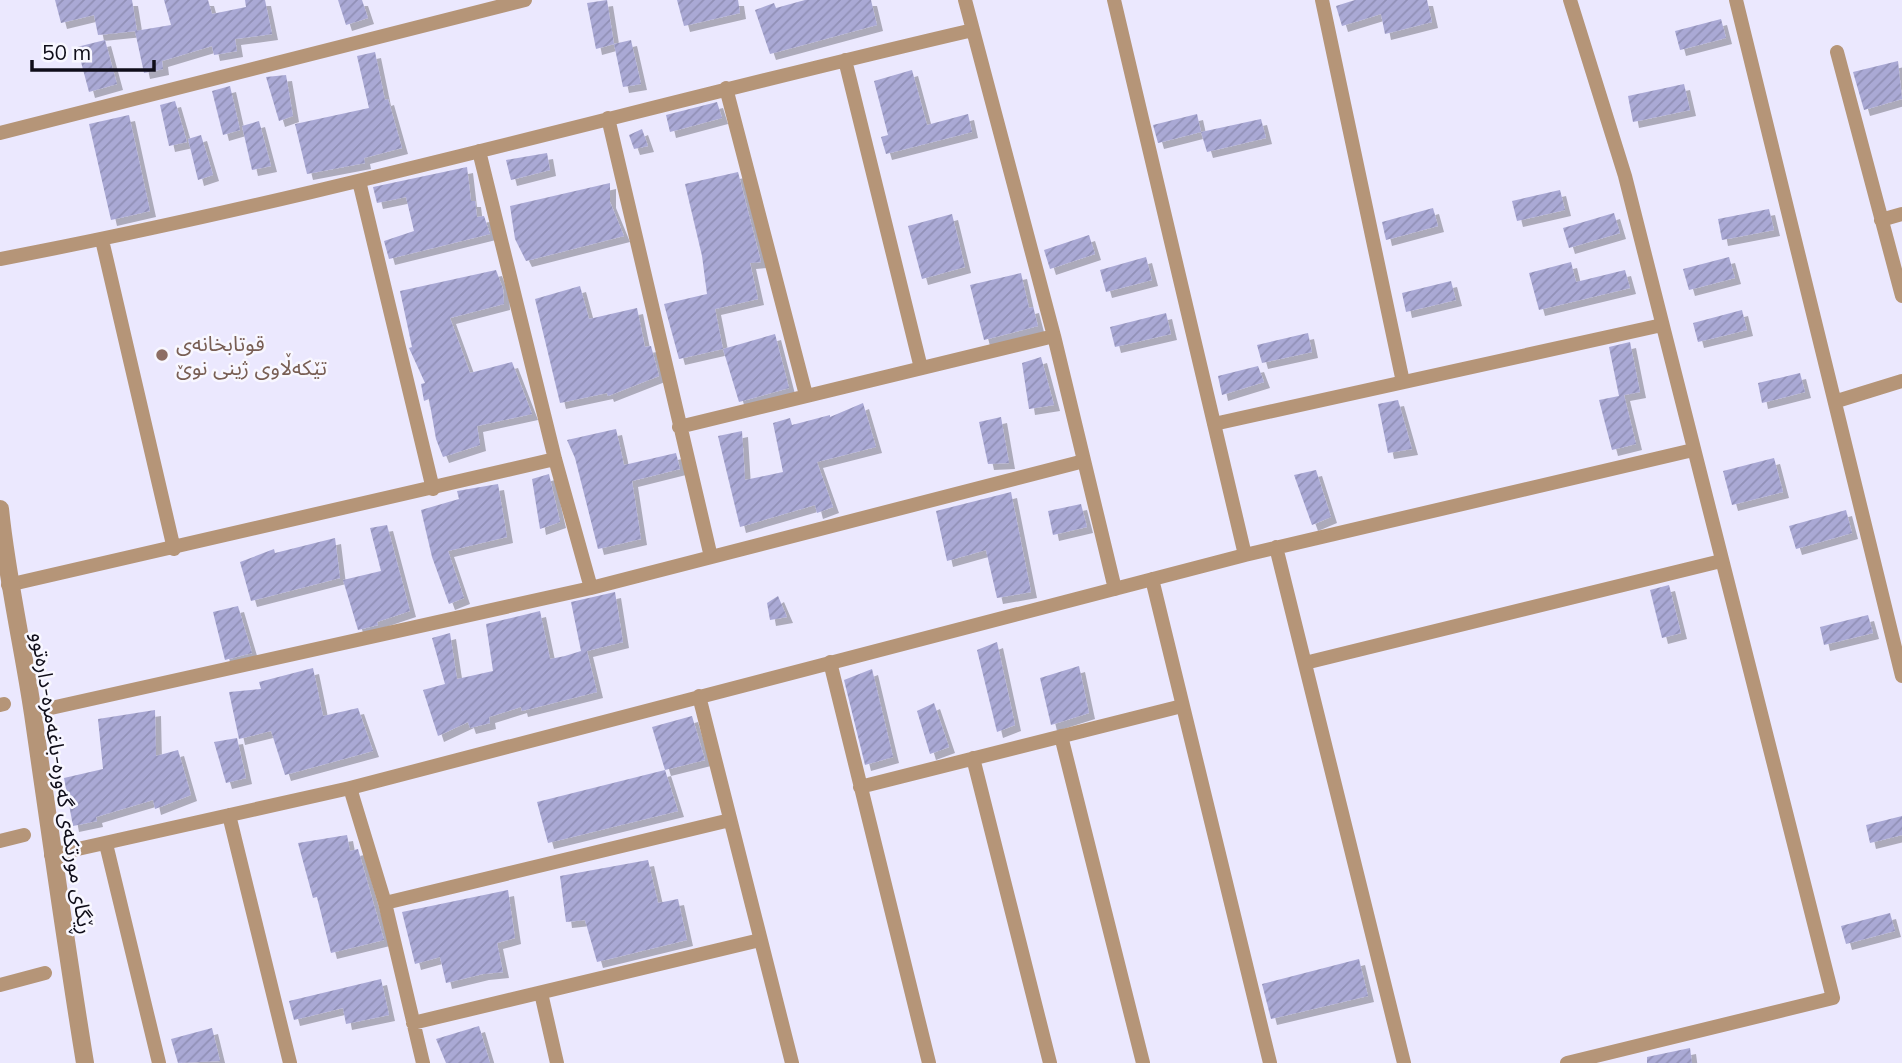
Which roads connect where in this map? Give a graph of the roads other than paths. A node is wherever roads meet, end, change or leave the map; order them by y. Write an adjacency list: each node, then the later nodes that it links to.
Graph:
1 (525, 0): 12 (street)
2 (965, 0): 7 (street)
3 (1114, 0): 27 (street)
4 (1322, 0): 24 (street)
5 (1570, 0): 20 (street)
6 (1736, 0): 26 (street)
7 (973, 30): 9 (street); 21 (street)
8 (1838, 51): 16 (street)
9 (845, 60): 10 (street); 22 (street)
10 (726, 88): 11 (street); 25 (street)
11 (607, 118): 13 (street); 28 (street)
12 (0, 133)
13 (479, 151): 14 (street); 30 (street)
14 (359, 181): 17 (street); 32 (street)
15 (1902, 214): 16 (street)
16 (1881, 219): 19 (street)
17 (102, 240): 18 (street); 35 (street)
18 (0, 259)
19 (1902, 296)
20 (1662, 325): 24 (street); 29 (street)
21 (1054, 336): 22 (street); 31 (street)
22 (921, 368): 25 (street)
23 (1902, 381): 26 (street)
24 (1403, 382): 27 (street)
25 (806, 395): 28 (street)
26 (1837, 401): 43 (street)
27 (1214, 424): 36 (street)
28 (679, 427): 37 (street)
29 (1693, 450): 34 (street); 38 (street)
30 (555, 460): 32 (street); 41 (street)
31 (1084, 461): 37 (street); 42 (street)
32 (433, 489): 35 (street)
33 (0, 509): 40 (street, ڕێگای مورتکەی گەورە-باغەمرە-دارەتوو)
34 (1276, 547): 36 (street); 45 (street)
35 (174, 549): 40 (street)
36 (1245, 555): 39 (street)
37 (711, 557): 41 (street)
38 (1721, 561): 45 (street); 77 (street)
39 (1152, 579): 42 (street); 48 (street)
40 (8, 585): 49 (street, ڕێگای مورتکەی گەورە-باغەمرە-دارەتوو)
41 (591, 588): 49 (street)
42 (1115, 589): 44 (street)
43 (1899, 653): 46 (street)
44 (830, 662): 47 (street); 52 (street)
45 (1305, 663): 76 (street)
46 (1902, 676)
47 (699, 696): 53 (street); 55 (street)
48 (1182, 706): 50 (street); 75 (street)
49 (33, 712): 59 (street, ڕێگای مورتکەی گەورە-باغەمرە-دارەتوو)
50 (1061, 736): 51 (street); 74 (street)
51 (973, 758): 52 (street); 73 (street)
52 (860, 787): 72 (street)
53 (350, 788): 54 (street); 60 (street)
54 (229, 815): 58 (street); 68 (street)
55 (730, 820): 60 (street); 61 (street)
56 (24, 835): 57 (street)
57 (0, 841)
58 (106, 844): 59 (street); 67 (street)
59 (51, 855): 66 (street, ڕێگای مورتکەی گەورە-باغەمرە-دارەتوو)
60 (385, 903): 65 (street)
61 (760, 940): 64 (street); 71 (street)
62 (45, 973): 63 (street)
63 (0, 985)
64 (541, 993): 65 (street); 70 (street)
65 (413, 1023): 69 (street)
66 (85, 1063)
67 (159, 1063)
68 (290, 1063)
69 (423, 1063)
70 (557, 1063)
71 (792, 1063)
72 (929, 1063)
73 (1050, 1063)
74 (1143, 1063)
75 (1270, 1063)
76 (1404, 1063)
77 (1567, 1063)

